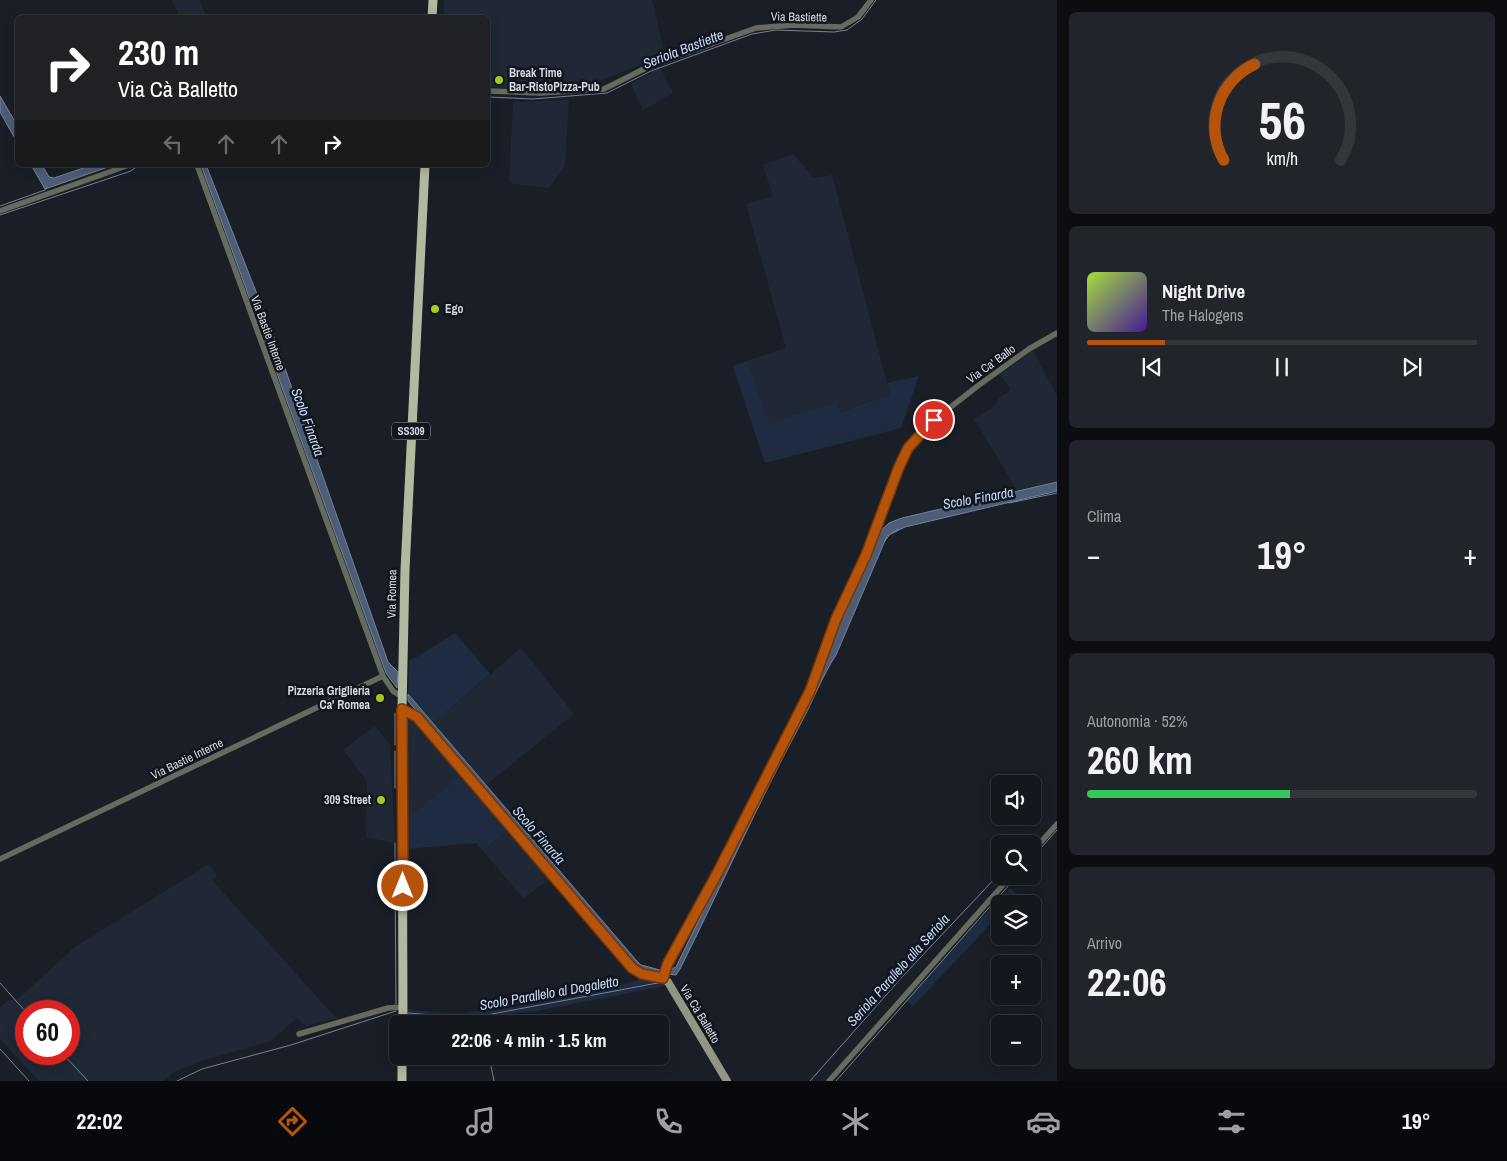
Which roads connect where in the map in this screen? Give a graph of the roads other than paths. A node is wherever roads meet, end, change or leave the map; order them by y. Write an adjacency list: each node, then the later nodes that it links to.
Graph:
1 (433, 0): 3 (main road)
2 (872, 0): 4 (street, Via Bastiette)
3 (432, 15)
4 (490, 91)
5 (123, 167): 8 (street)
6 (198, 167): 10 (street, Via Bastie Interne)
7 (425, 167): 11 (main road, Via Romea / SS309)
8 (0, 211)
9 (1057, 333): 17 (street, Via Ca' Ballo)
10 (383, 676): 11 (street, Via Bastie Interne); 15 (street, Via Bastie Interne)
11 (402, 697): 12 (main road, Via Romea / SS309)
12 (402, 709): 17 (street, Via Cà Balletto); 18 (main road, Via Romea / SS309)
13 (1057, 824): 14 (street)
14 (1041, 842)
15 (0, 859)
16 (1003, 885): 24 (street)
17 (663, 978): 23 (street, Via Cà Balletto)
18 (403, 1007): 19 (main road, Via Romea / SS309); 20 (street)
19 (403, 1015)
20 (299, 1034)
21 (402, 1065): 22 (main road)
22 (402, 1081)
23 (727, 1081)
24 (829, 1081)

